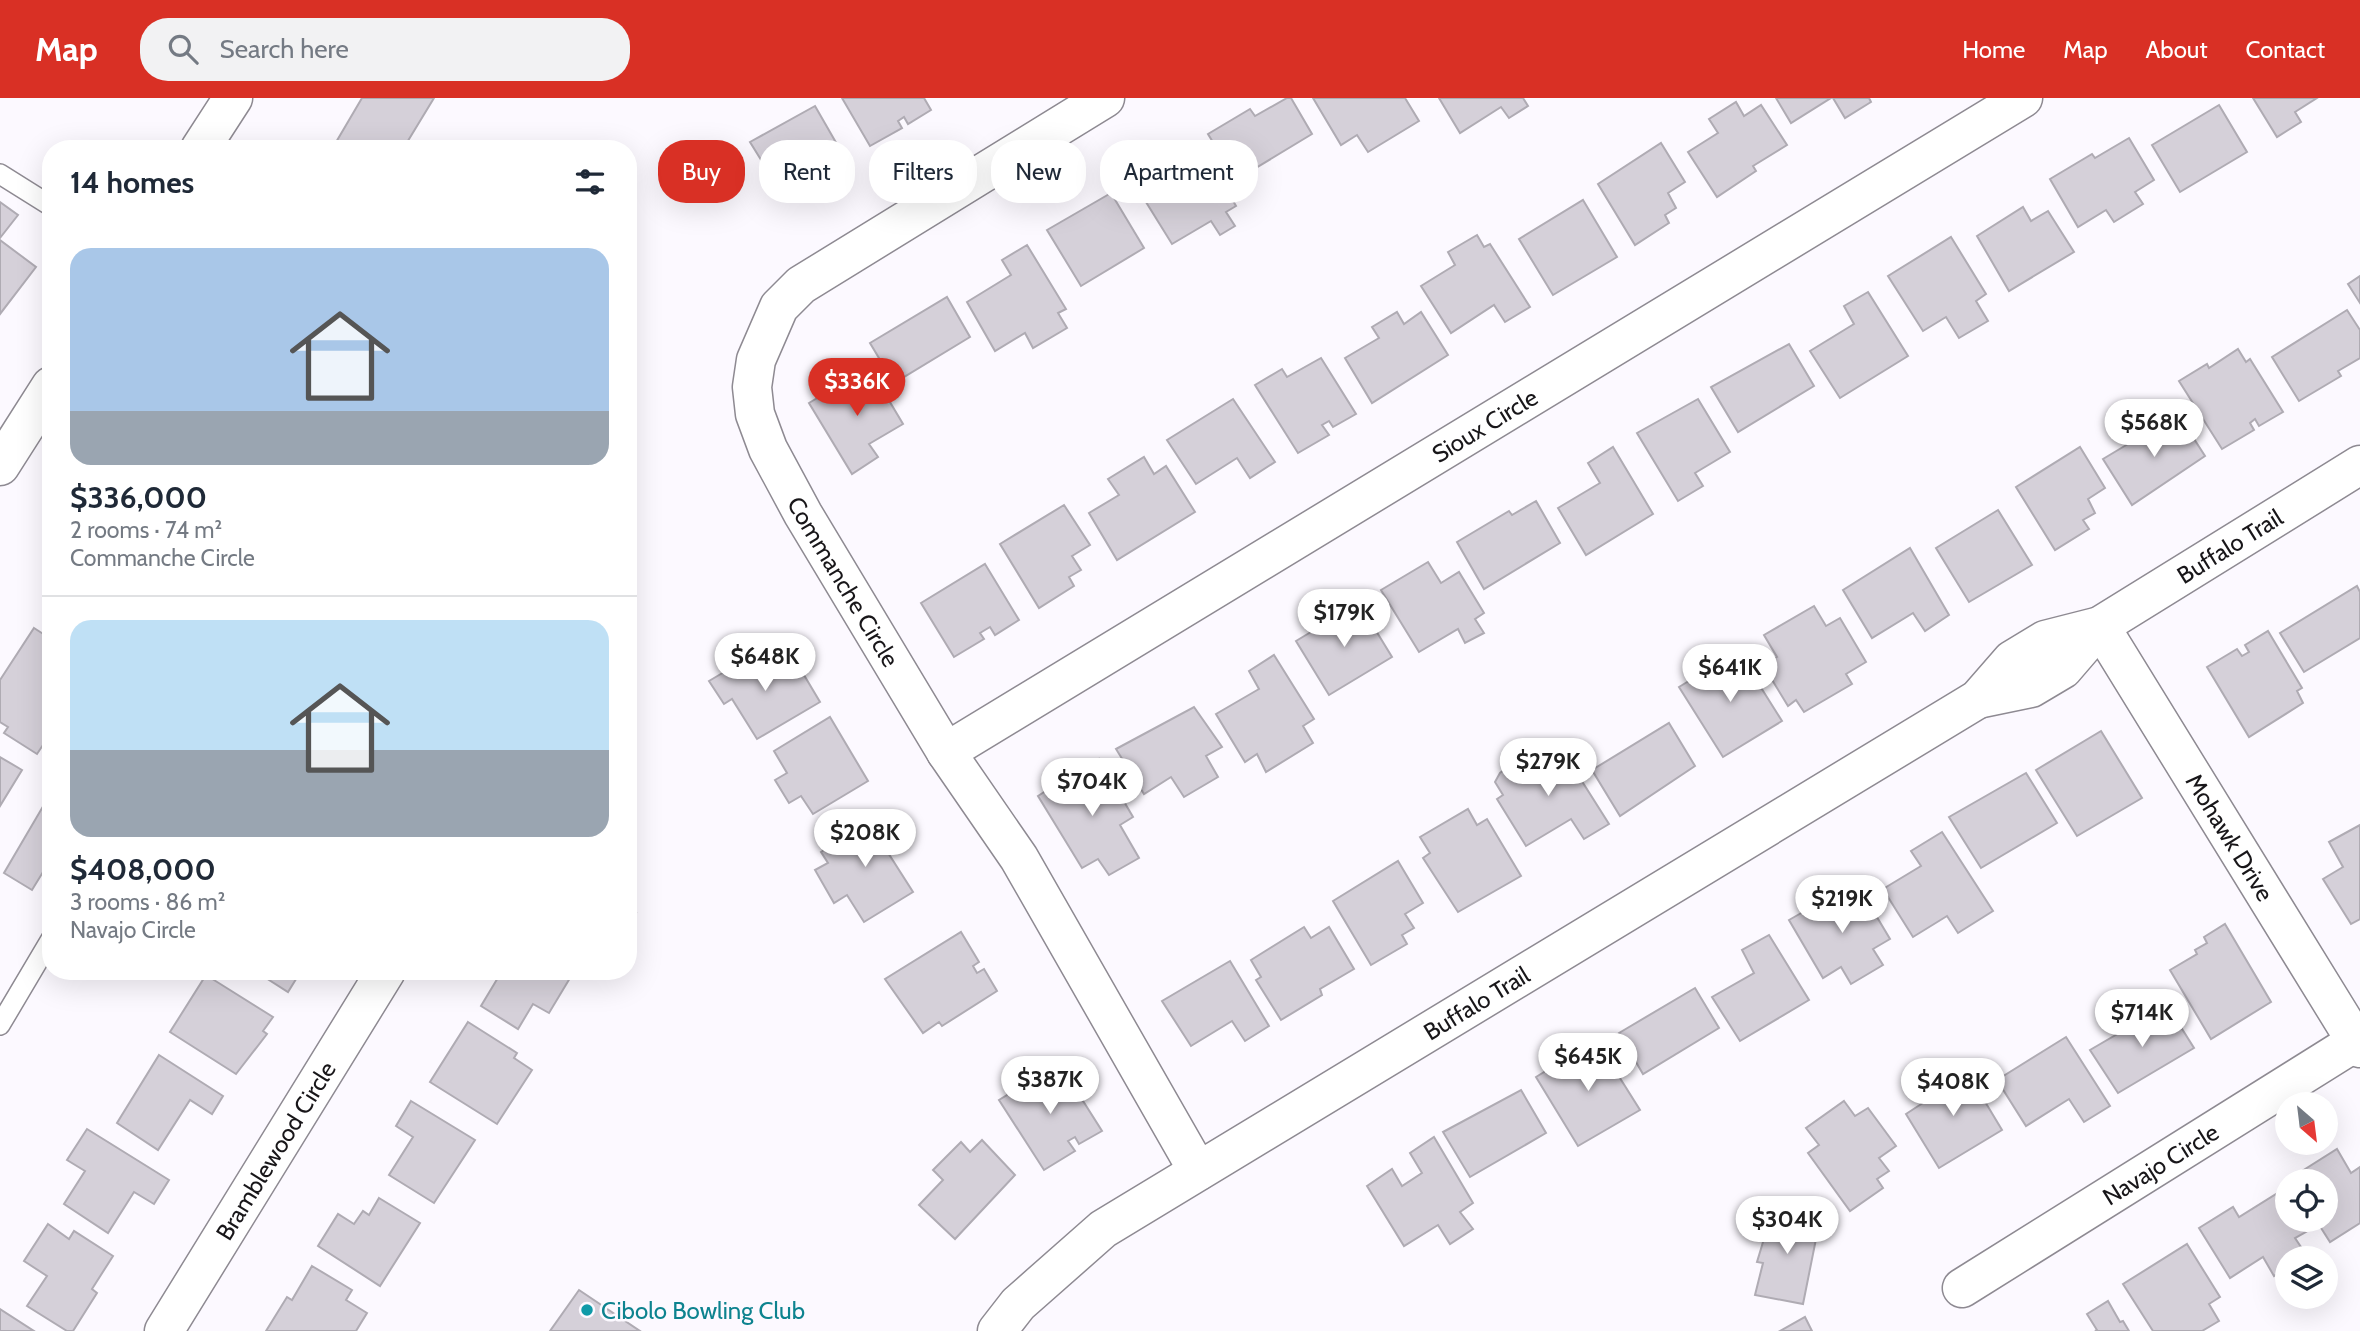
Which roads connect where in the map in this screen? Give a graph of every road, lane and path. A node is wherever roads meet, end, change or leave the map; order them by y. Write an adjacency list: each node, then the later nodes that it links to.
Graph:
1 (233, 98): 4 (street)
2 (1105, 98): 11 (street, Commanche Circle)
3 (2023, 98): 11 (street, Sioux Circle)
4 (207, 140)
5 (0, 174): 6 (lane)
6 (42, 200)
7 (42, 400): 9 (street)
8 (2360, 465): 10 (street, Buffalo Trail)
9 (0, 466)
10 (2100, 626): 15 (street, Mohawk Drive); 16 (street, Buffalo Trail)
11 (946, 752): 16 (street, Commanche Circle)
12 (42, 954): 14 (lane)
13 (380, 980): 18 (street, Bramblewood Circle)
14 (0, 1025)
15 (2359, 1043): 17 (street, Navajo Circle)
16 (1198, 1171): 19 (street, Buffalo Trail)
17 (1962, 1287)
18 (164, 1331)
19 (997, 1331)

